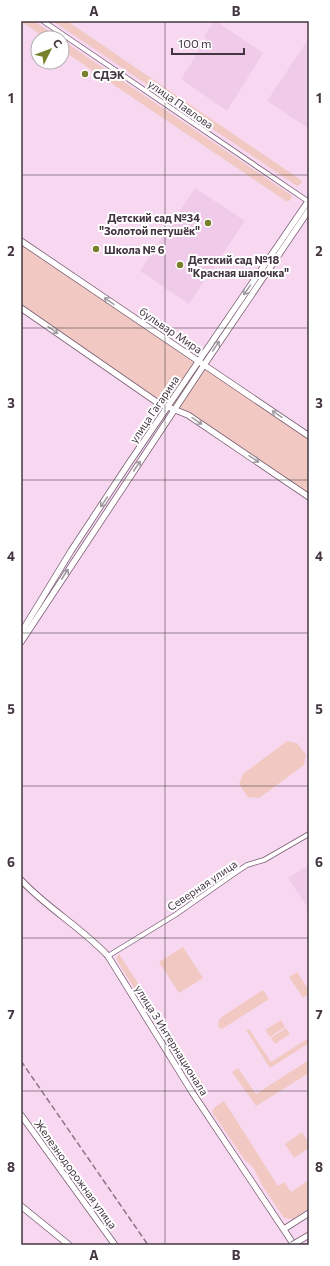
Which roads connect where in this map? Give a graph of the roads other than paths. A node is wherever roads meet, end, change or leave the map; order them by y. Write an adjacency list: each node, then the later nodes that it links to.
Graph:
1 (43, 21): 2 (street, улица Павлова)
2 (309, 201): 6 (main road, улица Гагарина, one-way to 6)
3 (309, 210): 7 (main road, улица Гагарина, one-way to 3)
4 (21, 241): 6 (main road, бульвар Мира, one-way to 4)
5 (21, 308): 8 (main road, one-way to 8)
6 (198, 361): 7 (main road, бульвар Мира); 8 (main road, улица Гагарина)
7 (204, 365): 9 (main road, улица Гагарина); 10 (main road, бульвар Мира, one-way to 7)
8 (167, 407): 9 (main road); 12 (main road, улица Гагарина, one-way to 12)
9 (174, 410): 11 (main road, one-way to 11); 13 (main road, улица Гагарина, one-way to 9)
10 (309, 436)
11 (309, 497)
12 (21, 633)
13 (21, 642)
14 (309, 834): 16 (street, Северная улица)
15 (21, 880): 16 (main road, улица 3 Интернационала)
16 (108, 956): 20 (main road, улица 3 Интернационала)
17 (21, 1115): 23 (main road, Железнодорожная улица)
18 (21, 1206): 22 (main road)
19 (309, 1213): 20 (main road)
20 (284, 1229): 24 (main road, улица 3 Интернационала)
21 (309, 1235): 24 (main road, bridge)
22 (69, 1245)
23 (115, 1245)
24 (293, 1245)

